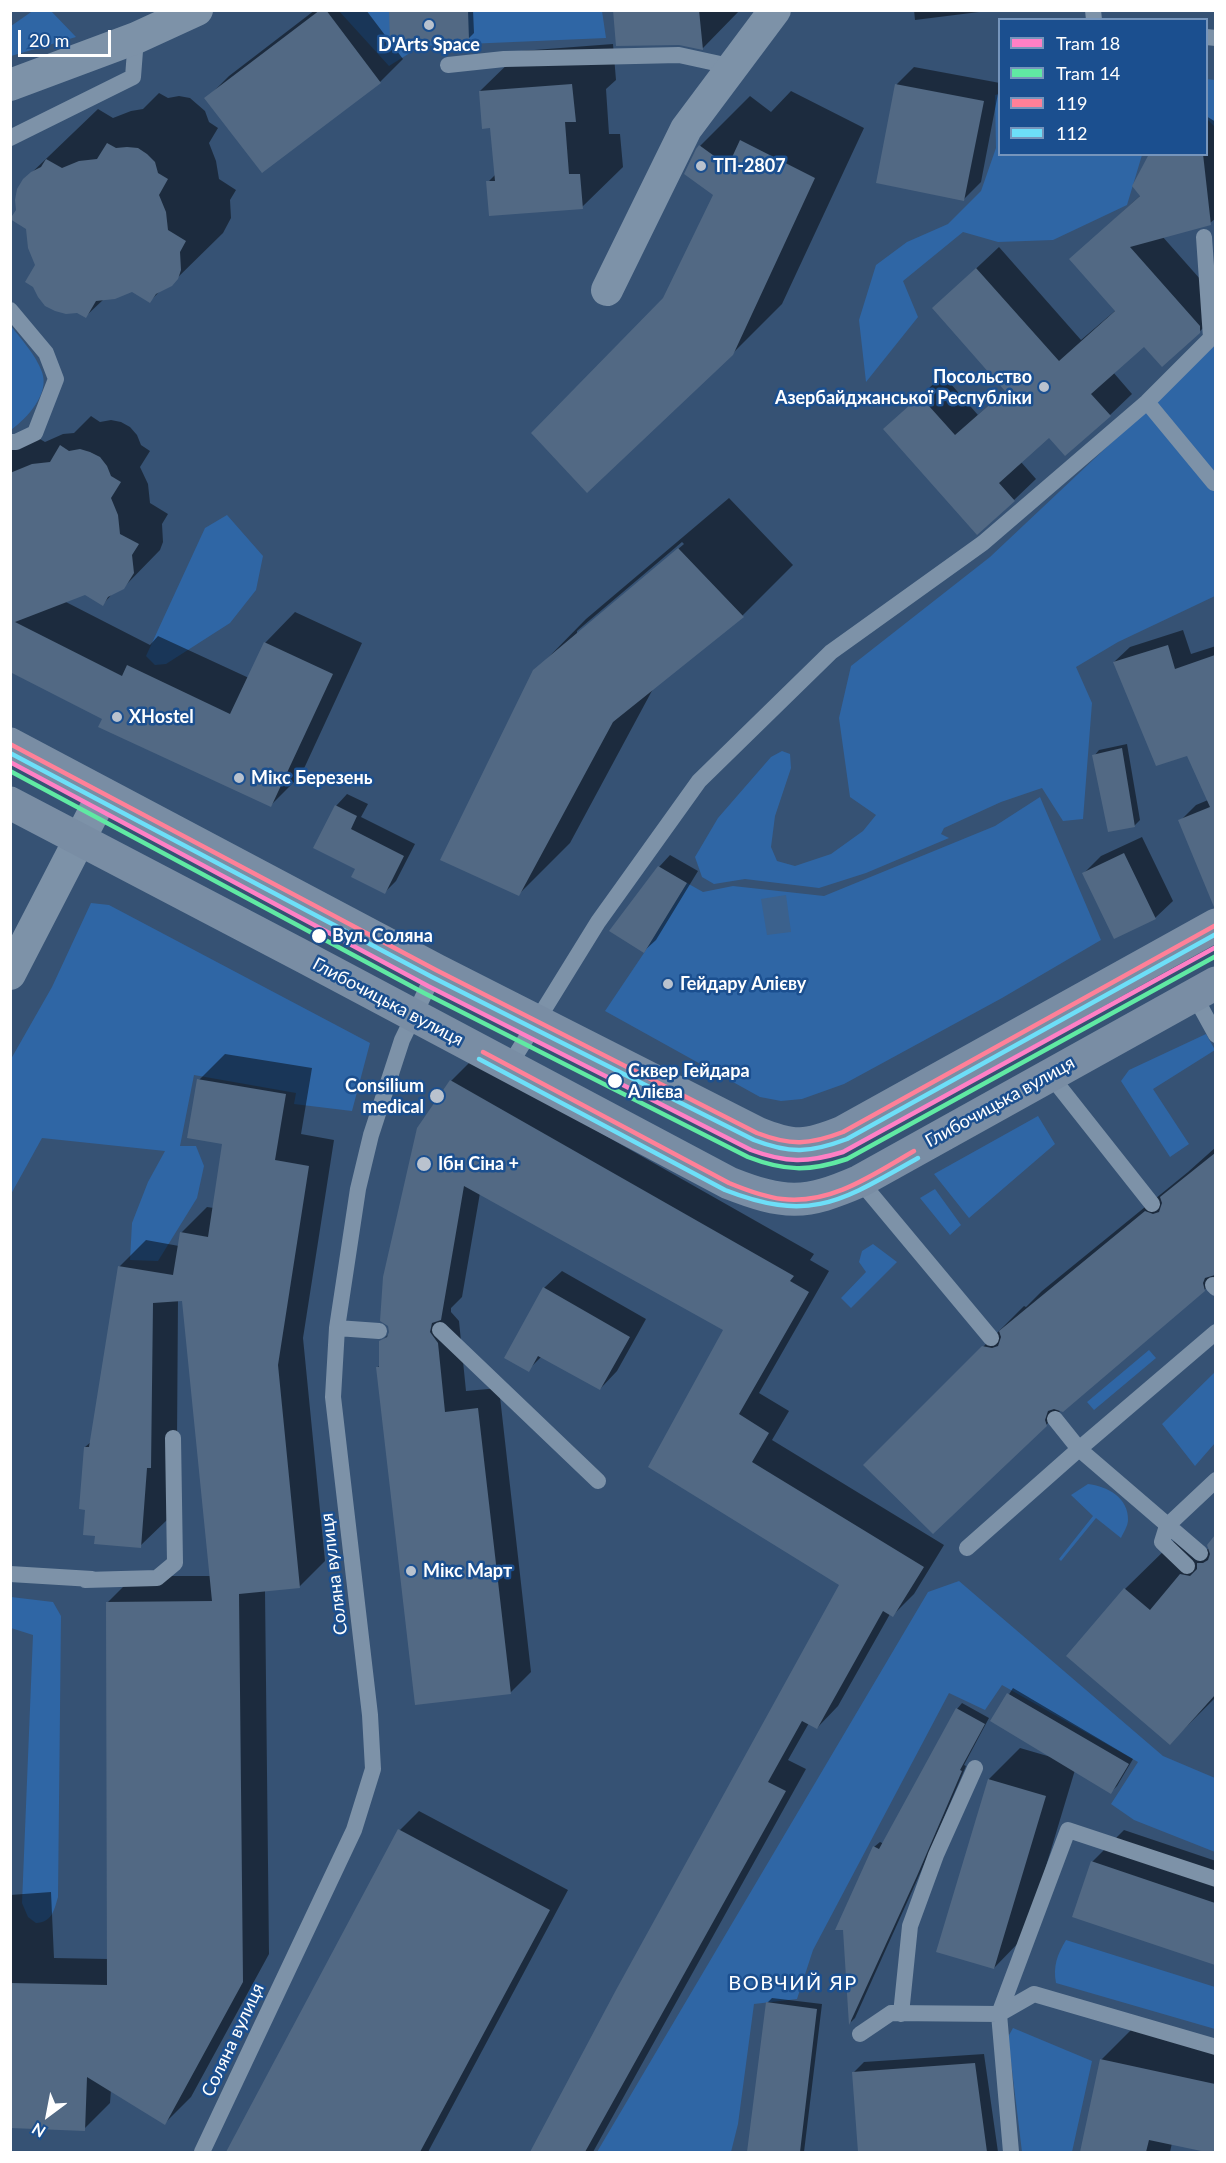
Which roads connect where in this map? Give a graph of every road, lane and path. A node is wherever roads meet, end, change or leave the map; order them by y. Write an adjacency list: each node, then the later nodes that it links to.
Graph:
1 (197, 10): 3 (street)
2 (775, 10): 5 (street)
3 (136, 38): 6 (street); 7 (lane)
4 (448, 65): 5 (lane)
5 (734, 67): 9 (street)
6 (10, 85)
7 (10, 138)
8 (1204, 237): 11 (lane)
9 (607, 290)
10 (10, 310): 12 (lane)
11 (1147, 402): 13 (lane); 23 (lane)
12 (10, 442)
13 (1214, 483)
14 (10, 744): 15 (main road)
15 (103, 794): 17 (street); 19 (main road)
16 (10, 803): 17 (main road, Глибочицька вулиця)
17 (79, 840): 20 (street); 22 (main road, Глибочицька вулиця)
18 (1215, 926): 23 (main road)
19 (436, 970): 22 (lane, Соляна вулиця); 23 (main road)
20 (10, 974)
21 (1205, 989): 24 (lane); 26 (main road, Глибочицька вулиця)
22 (414, 1016): 25 (main road, Глибочицька вулиця); 29 (lane, Соляна вулиця)
23 (537, 1020): 25 (lane)
24 (1215, 1035)
25 (509, 1066): 27 (main road, Глибочицька вулиця)
26 (1050, 1074): 27 (main road, Глибочицька вулиця); 28 (lane)
27 (860, 1181): 33 (lane)
28 (1152, 1204)
29 (337, 1328): 31 (lane); 50 (lane, Соляна вулиця)
30 (440, 1330): 38 (lane)
31 (379, 1331)
32 (1215, 1332): 36 (lane)
33 (992, 1338)
34 (1055, 1419): 36 (lane)
35 (173, 1438): 43 (lane)
36 (1079, 1449): 39 (lane); 40 (lane)
37 (1215, 1480): 39 (lane)
38 (598, 1481)
39 (1167, 1526): 41 (lane); 42 (lane)
40 (968, 1548)
41 (1200, 1553)
42 (1187, 1566)
43 (10, 1574)
44 (975, 1768): 46 (lane)
45 (1215, 1879): 47 (lane)
46 (901, 2014): 47 (lane); 48 (lane)
47 (999, 2014): 49 (lane); 51 (lane)
48 (860, 2034)
49 (1215, 2047)
50 (202, 2152)
51 (1011, 2152)

